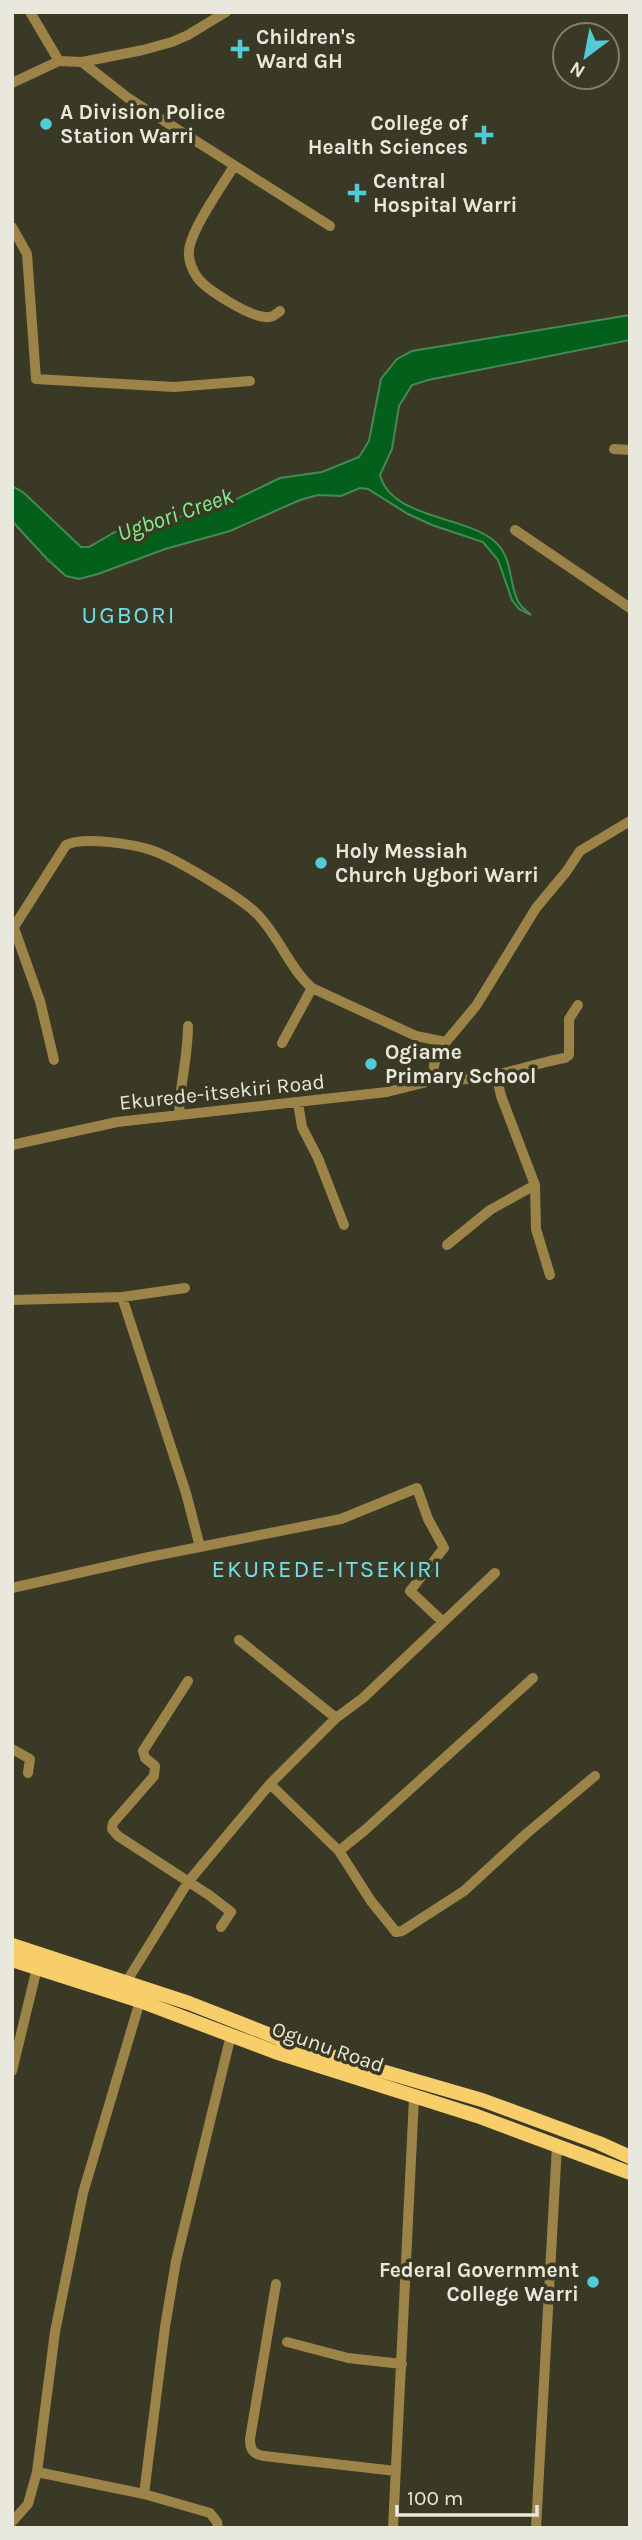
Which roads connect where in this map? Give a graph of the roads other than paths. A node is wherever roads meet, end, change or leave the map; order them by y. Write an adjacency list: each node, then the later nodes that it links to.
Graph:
1 (30, 12): 3 (street)
2 (226, 12): 4 (street)
3 (59, 61): 4 (street); 5 (street)
4 (82, 62): 6 (street)
5 (12, 83)
6 (234, 166): 7 (street); 9 (street)
7 (330, 226)
8 (12, 227): 10 (street)
9 (280, 312)
10 (250, 381)
11 (614, 449): 12 (street)
12 (630, 450)
13 (515, 530): 14 (street)
14 (630, 608)
15 (630, 821): 20 (street)
16 (13, 929): 17 (street); 22 (street)
17 (312, 988): 20 (street); 21 (street)
18 (578, 1005): 23 (street)
19 (188, 1026): 26 (street)
20 (445, 1042): 24 (street)
21 (282, 1043)
22 (54, 1060)
23 (496, 1074): 24 (street); 28 (street)
24 (434, 1076): 25 (street, Ekurede-itsekiri Road)
25 (298, 1103): 26 (street, Ekurede-itsekiri Road); 29 (street)
26 (179, 1114): 27 (street, Ekurede-itsekiri Road)
27 (12, 1145)
28 (535, 1185): 30 (street); 31 (street)
29 (344, 1225)
30 (447, 1245)
31 (550, 1275)
32 (185, 1289): 33 (street)
33 (122, 1297): 34 (street); 35 (street)
34 (12, 1300)
35 (200, 1547): 37 (street); 38 (street)
36 (495, 1573): 38 (street)
37 (12, 1588)
38 (443, 1622): 42 (street)
39 (239, 1640): 42 (street)
40 (533, 1678): 47 (street)
41 (188, 1681): 48 (street)
42 (336, 1718): 46 (street)
43 (12, 1749): 44 (street)
44 (28, 1773)
45 (595, 1776): 47 (street)
46 (270, 1784): 47 (street); 48 (street)
47 (340, 1851)
48 (188, 1882): 49 (street); 54 (street)
49 (221, 1927)
50 (12, 1945): 53 (main road, Ogunu Road)
51 (12, 1960): 52 (main road, Ogunu Road)
52 (37, 1968): 53 (main road, Ogunu Road); 57 (street)
53 (81, 1974): 54 (main road, Ogunu Road); 55 (main road, Ogunu Road)
54 (127, 1981): 60 (main road, Ogunu Road)
55 (140, 2001): 56 (main road, Ogunu Road); 66 (street)
56 (231, 2035): 58 (main road, Ogunu Road); 67 (street)
57 (12, 2071)
58 (414, 2098): 59 (main road, Ogunu Road); 64 (street)
59 (557, 2145): 61 (main road, Ogunu Road); 71 (street)
60 (630, 2157)
61 (630, 2173)
62 (275, 2284): 65 (street)
63 (287, 2343): 64 (street)
64 (402, 2364): 65 (street)
65 (396, 2471): 70 (street)
66 (37, 2472): 67 (street); 68 (street)
67 (145, 2494): 69 (street)
68 (12, 2522)
69 (218, 2528)
70 (393, 2528)
71 (536, 2528)

